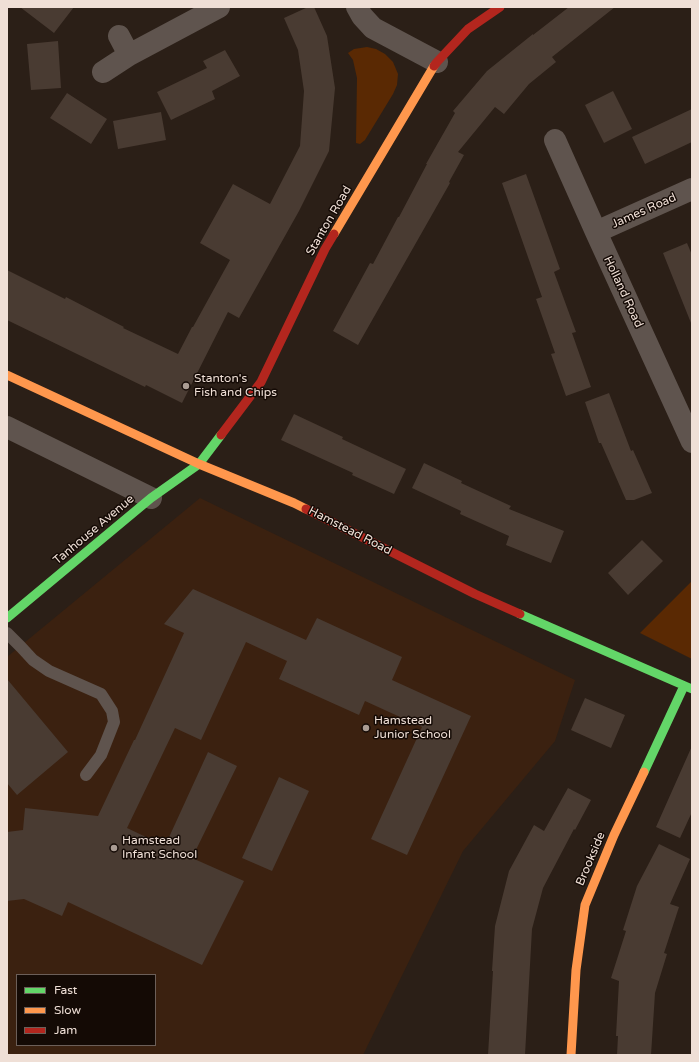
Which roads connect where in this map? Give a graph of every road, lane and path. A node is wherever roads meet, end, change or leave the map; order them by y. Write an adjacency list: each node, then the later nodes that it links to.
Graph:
1 (219, 7): 5 (street)
2 (357, 7): 6 (street)
3 (500, 7): 6 (street, Stanton Road)
4 (119, 36): 5 (street)
5 (129, 55): 7 (street)
6 (437, 62): 14 (street, Stanton Road)
7 (103, 72)
8 (555, 140): 10 (street, Holland Road)
9 (692, 189): 10 (street, James Road)
10 (596, 232): 13 (street, Holland Road)
11 (7, 375): 14 (street, Hamstead Road)
12 (7, 427): 15 (street)
13 (692, 442)
14 (200, 464): 15 (street, Tanhouse Avenue); 18 (street, Hamstead Road)
15 (151, 498): 16 (street, Tanhouse Avenue)
16 (7, 618)
17 (7, 633): 19 (lane)
18 (688, 688): 20 (street, Brookside)
19 (86, 775)
20 (571, 1055)

